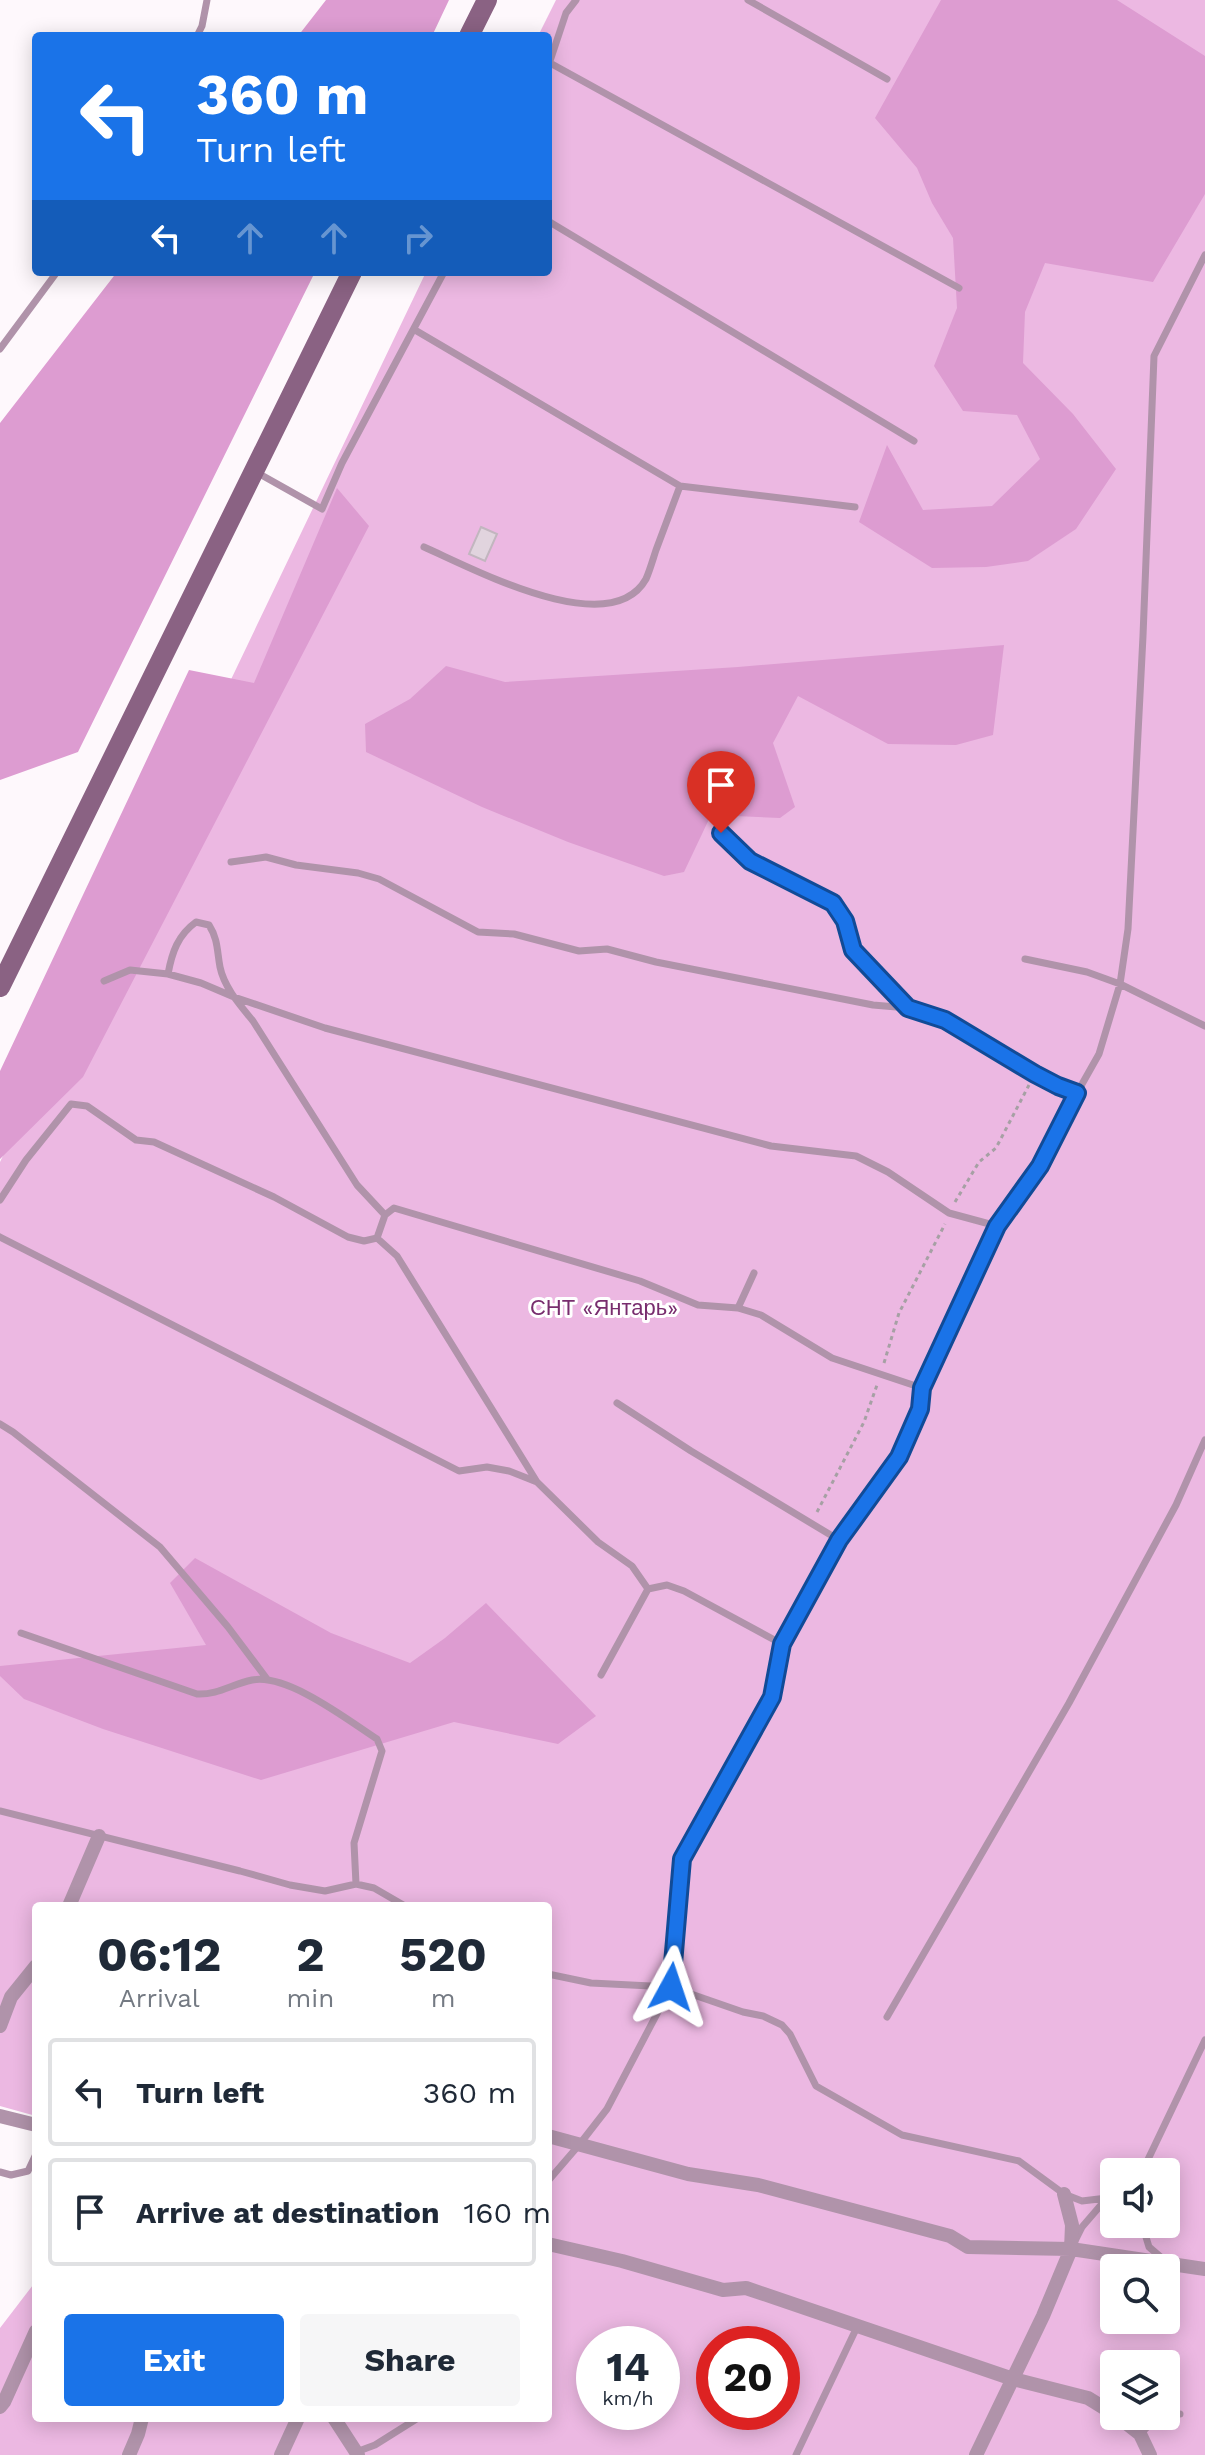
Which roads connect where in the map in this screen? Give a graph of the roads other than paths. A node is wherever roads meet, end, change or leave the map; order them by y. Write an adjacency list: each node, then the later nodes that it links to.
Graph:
1 (207, 0): 5 (lane)
2 (487, 0): 6 (main road)
3 (576, 0): 7 (lane)
4 (748, 0): 9 (lane)
5 (199, 32)
6 (471, 32)
7 (552, 56)
8 (552, 67): 15 (lane)
9 (887, 79)
10 (552, 223): 18 (lane)
11 (1205, 255): 28 (lane)
12 (54, 276): 17 (lane)
13 (350, 276): 19 (main road)
14 (442, 276): 16 (lane)
15 (959, 288)
16 (415, 330): 19 (lane); 20 (lane)
17 (0, 349)
18 (914, 441)
19 (254, 471): 29 (main road)
20 (680, 486): 21 (lane); 22 (lane)
21 (855, 507)
22 (424, 547)
23 (721, 833): 31 (lane)
24 (231, 862): 31 (lane)
25 (1025, 959): 28 (lane)
26 (168, 974): 27 (lane); 30 (lane); 30 (lane)
27 (104, 981)
28 (1120, 984): 32 (lane); 33 (lane)
29 (0, 987)
30 (234, 997): 35 (lane); 36 (lane)
31 (908, 1008): 33 (lane)
32 (1205, 1026)
33 (1077, 1093): 36 (lane)
34 (0, 1200): 38 (lane)
35 (385, 1215): 38 (lane); 40 (lane)
36 (997, 1226): 41 (lane)
37 (0, 1237): 45 (lane)
38 (377, 1238): 45 (lane)
39 (754, 1273): 40 (lane)
40 (738, 1308): 41 (lane)
41 (922, 1388): 46 (lane)
42 (617, 1403): 46 (lane)
43 (0, 1424): 51 (lane)
44 (1205, 1440): 60 (lane)
45 (537, 1482): 47 (lane)
46 (839, 1540): 49 (lane)
47 (648, 1589): 49 (lane); 50 (lane)
48 (21, 1633): 51 (lane)
49 (782, 1644): 59 (lane)
50 (601, 1675)
51 (267, 1679): 54 (lane)
52 (0, 1811): 53 (lane)
53 (99, 1836): 54 (lane); 55 (street)
54 (356, 1884): 56 (lane)
55 (71, 1902)
56 (398, 1902)
57 (552, 1975): 59 (lane)
58 (32, 1976): 61 (street)
59 (671, 1987): 66 (lane); 71 (lane)
60 (887, 2017)
61 (0, 2026)
62 (1205, 2040): 67 (lane)
63 (0, 2116): 64 (street)
64 (32, 2124)
65 (552, 2137): 66 (street)
66 (579, 2145): 70 (lane); 75 (street)
67 (1147, 2158)
68 (32, 2162): 69 (lane)
69 (0, 2172)
70 (552, 2176)
71 (1064, 2194): 72 (lane); 75 (street)
72 (1100, 2198)
73 (1100, 2208): 75 (lane)
74 (552, 2245): 79 (street)
75 (1071, 2249): 76 (street); 81 (street)
76 (1103, 2254)
77 (1180, 2266): 78 (street)
78 (1205, 2269)
79 (858, 2326): 81 (street); 94 (lane)
80 (32, 2340): 83 (street)
81 (1013, 2379): 82 (street); 95 (street)
82 (1100, 2406)
83 (0, 2407)
84 (141, 2422): 92 (street)
85 (296, 2422): 93 (street)
86 (337, 2422): 91 (street)
87 (412, 2422): 91 (lane)
88 (1135, 2430): 90 (street)
89 (1144, 2430): 90 (lane)
90 (1140, 2434): 96 (street)
91 (357, 2453)
92 (129, 2455)
93 (281, 2455)
94 (796, 2455)
95 (976, 2455)
96 (1150, 2455)

